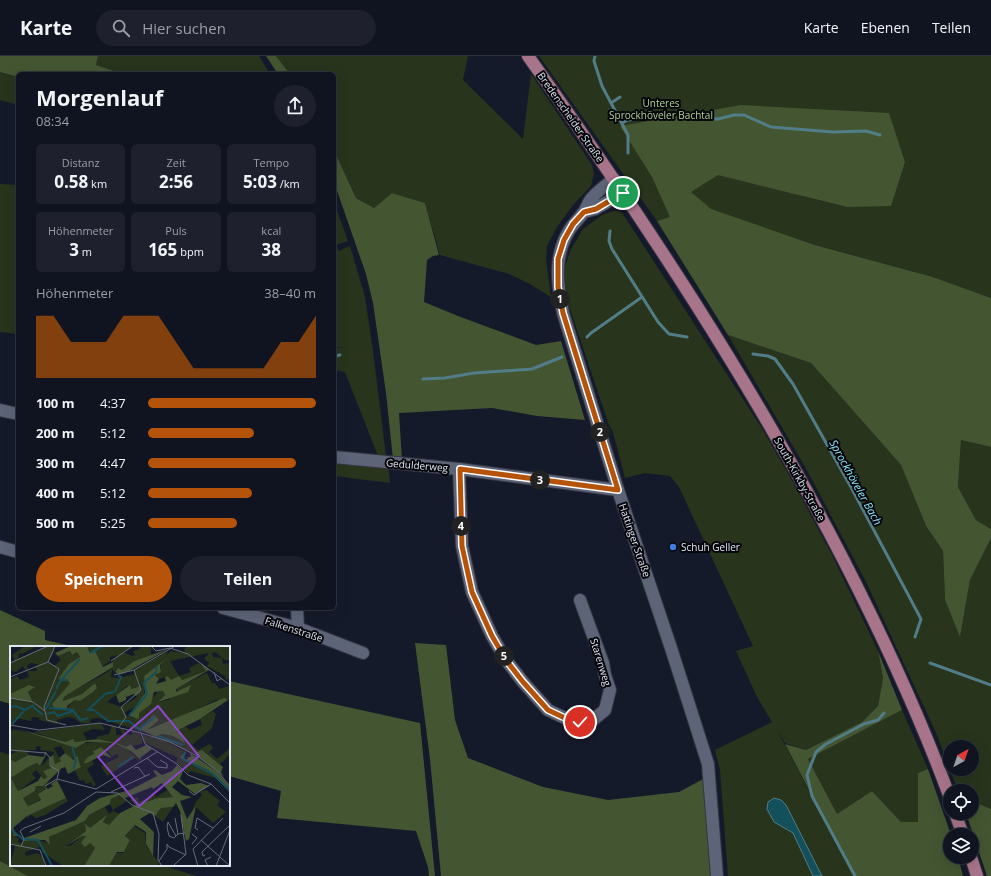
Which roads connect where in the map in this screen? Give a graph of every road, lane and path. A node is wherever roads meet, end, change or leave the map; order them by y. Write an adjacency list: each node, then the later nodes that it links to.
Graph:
1 (528, 56): 2 (main road, Bredenscheider Straße)
2 (614, 179): 3 (main road, South-Kirkby-Straße); 4 (street, Hattinger Straße)
3 (623, 193): 4 (street); 17 (main road, South-Kirkby-Straße)
4 (584, 212): 9 (street, Hattinger Straße)
5 (0, 410): 6 (street)
6 (16, 414)
7 (336, 457): 8 (street, Gedulderweg)
8 (460, 469): 9 (street, Gedulderweg); 12 (street, Starenweg)
9 (618, 490): 19 (street, Hattinger Straße)
10 (0, 547): 11 (street)
11 (16, 551)
12 (580, 600)
13 (230, 610): 15 (street, Falkenstraße)
14 (297, 610): 15 (street)
15 (298, 628): 16 (street, Falkenstraße)
16 (363, 653)
17 (944, 784)
18 (973, 864): 20 (main road)
19 (717, 876)
20 (977, 876)

